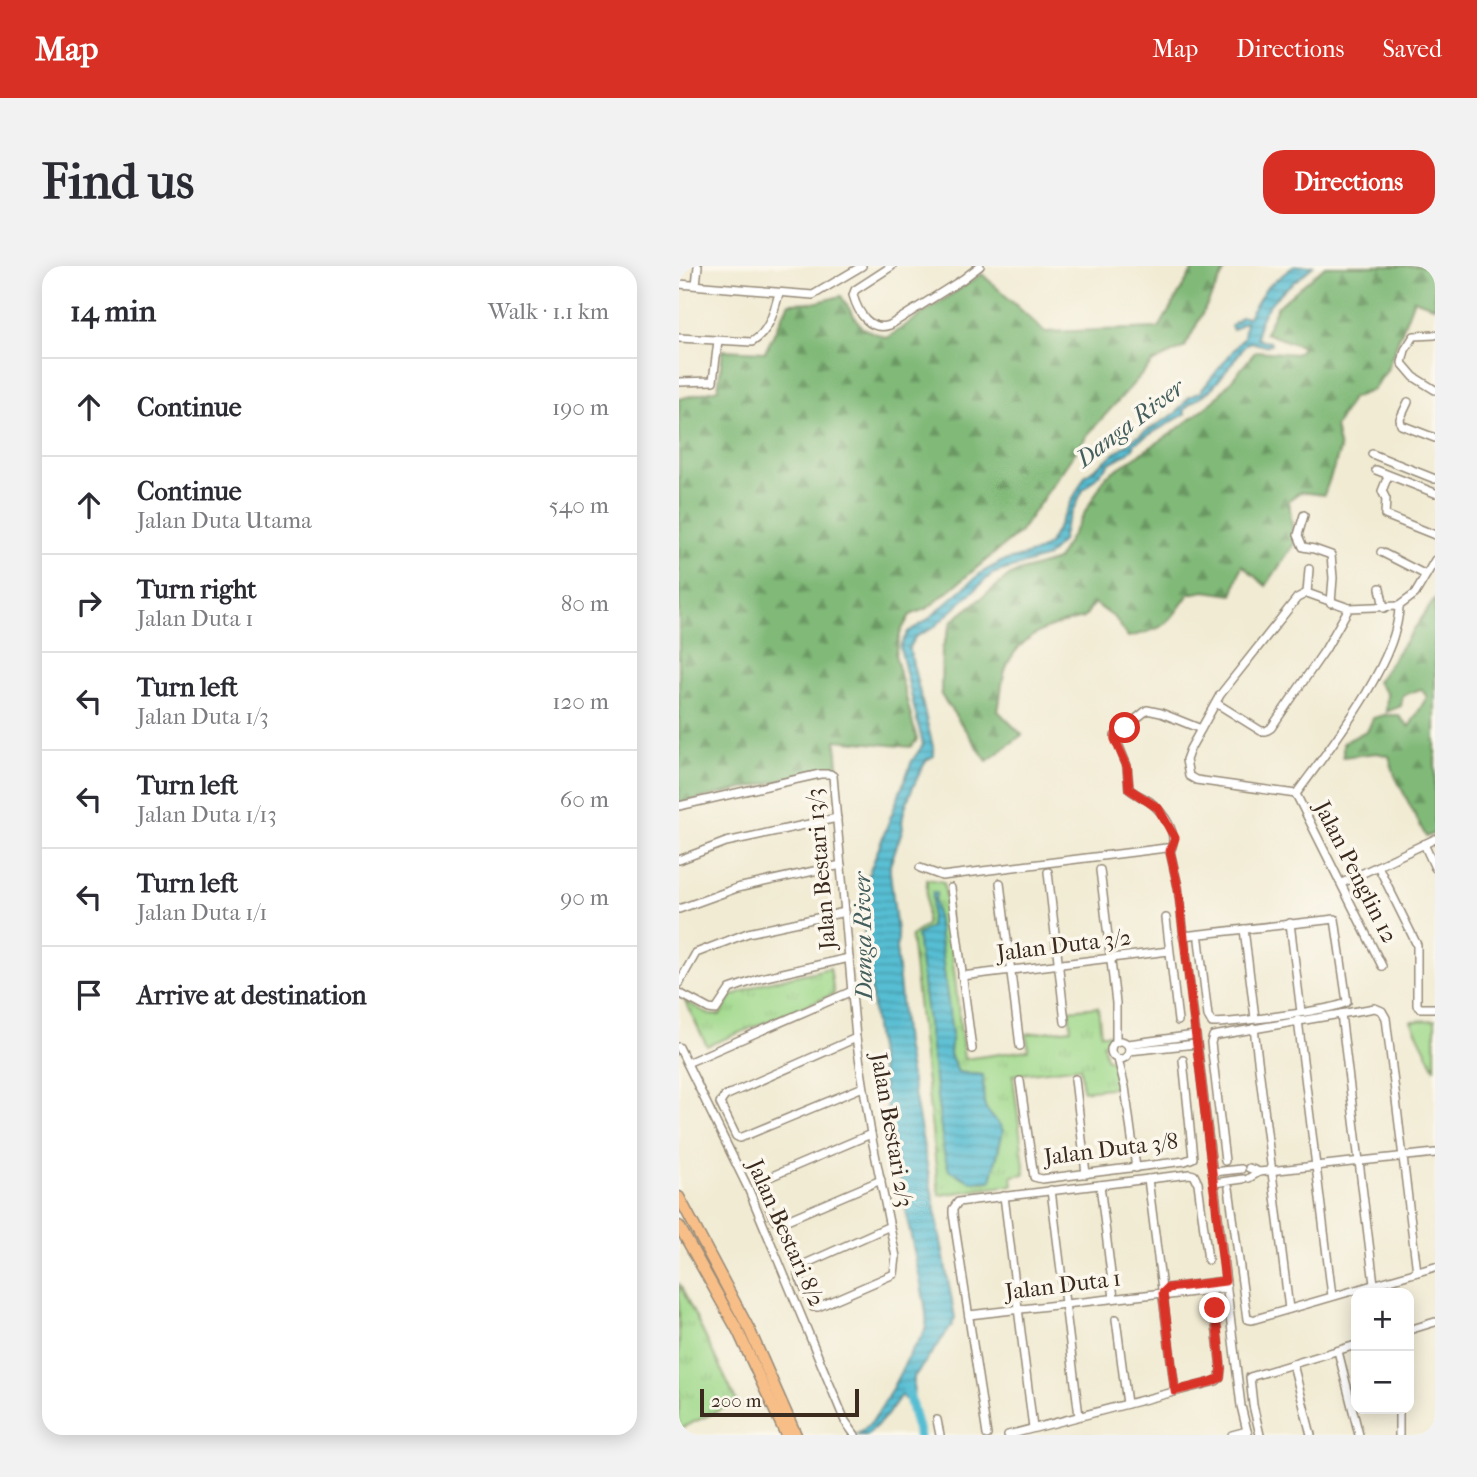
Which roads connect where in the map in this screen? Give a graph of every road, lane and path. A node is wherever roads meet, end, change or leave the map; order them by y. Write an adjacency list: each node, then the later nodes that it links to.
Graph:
1 (698, 266): 6 (street)
2 (861, 266): 7 (street)
3 (892, 266): 4 (street)
4 (980, 266)
5 (679, 284): 6 (street)
6 (696, 285): 7 (street)
7 (779, 293): 10 (street)
8 (1435, 335): 12 (street)
9 (679, 338): 10 (street)
10 (718, 341): 11 (street)
11 (679, 382)
12 (1435, 390)
13 (1408, 402): 14 (street)
14 (1435, 438)
15 (1372, 454): 18 (street)
16 (1376, 470): 17 (street)
17 (1388, 475): 19 (street); 21 (street)
18 (1435, 480)
19 (1435, 493)
20 (1304, 515): 28 (street)
21 (1435, 536)
22 (1381, 552): 25 (street)
23 (1435, 560): 25 (street)
24 (1309, 569): 27 (street)
25 (1426, 575): 29 (street)
26 (1380, 588): 31 (street)
27 (1307, 593): 28 (street); 32 (street)
28 (1331, 603): 30 (street)
29 (1399, 606): 31 (street); 34 (street)
30 (1349, 608): 31 (street); 32 (street)
31 (1384, 608)
32 (1216, 703): 33 (street)
33 (1201, 729): 34 (street); 39 (street)
34 (1296, 794): 48 (street, Jalan Penglin 12)
35 (679, 806): 36 (street, Jalan Bestari 13/3)
36 (837, 818): 40 (street); 41 (street, Jalan Bestari 13/3)
37 (1435, 839): 38 (street)
38 (1424, 844): 42 (street); 44 (street)
39 (1168, 849): 43 (street); 55 (street)
40 (679, 860)
41 (841, 865): 50 (street); 51 (street, Jalan Bestari 13/3)
42 (1378, 866): 48 (street); 67 (street)
43 (920, 868)
44 (1435, 868)
45 (1100, 870): 59 (street)
46 (1048, 873): 60 (street)
47 (1000, 883): 62 (street)
48 (1342, 883): 61 (street, Jalan Penglin 12)
49 (951, 888): 63 (street)
50 (679, 909)
51 (845, 912): 58 (street, Jalan Bestari 13/3); 64 (street)
52 (1166, 918): 57 (street)
53 (1290, 923): 54 (street); 68 (street); 68 (street)
54 (1244, 929): 55 (street); 70 (street)
55 (1183, 936): 75 (street)
56 (1199, 940): 70 (street)
57 (1169, 951): 59 (street, Jalan Duta 3/2); 72 (street)
58 (849, 958): 65 (street, Jalan Bestari 13/3); 66 (street)
59 (1110, 958): 60 (street, Jalan Duta 3/2); 81 (street)
60 (1059, 965): 62 (street, Jalan Duta 3/2); 73 (street)
61 (1382, 967)
62 (1011, 970): 63 (street, Jalan Duta 3/2); 78 (street)
63 (963, 976): 80 (street)
64 (679, 983)
65 (852, 991): 76 (street, Jalan Bestari 2/3); 83 (street)
66 (679, 993)
67 (1435, 1008)
68 (1301, 1012): 70 (street)
69 (1341, 1014): 71 (street); 89 (street); 91 (street)
70 (1255, 1018)
71 (1298, 1020): 74 (street); 92 (street)
72 (1178, 1021)
73 (1065, 1022)
74 (1255, 1028): 90 (street); 94 (street)
75 (1195, 1035): 77 (street); 81 (street)
76 (856, 1038): 86 (street, Jalan Bestari 2/3); 86 (street)
77 (1196, 1044): 81 (street); 95 (street)
78 (1020, 1046)
79 (679, 1047): 83 (street, Jalan Bestari 8/2)
80 (972, 1049)
81 (1123, 1049): 93 (street)
82 (1183, 1060): 93 (street, Jalan Duta 3/8)
83 (687, 1063): 138 (street, Jalan Bestari 8/2)
84 (1075, 1079): 97 (street)
85 (1020, 1081): 97 (street, Jalan Duta 3/8)
86 (863, 1087): 87 (street, Jalan Bestari 2/3)
87 (871, 1134): 99 (street, Jalan Bestari 2/3); 99 (street)
88 (1435, 1153): 89 (street)
89 (1403, 1156): 91 (street); 110 (street)
90 (1225, 1161)
91 (1359, 1161): 92 (street); 111 (street)
92 (1316, 1166): 94 (street); 114 (street)
93 (1136, 1168): 97 (street, Jalan Duta 3/8)
94 (1272, 1171): 96 (street); 118 (street)
95 (1213, 1172): 96 (street); 100 (street)
96 (1259, 1172): 100 (street)
97 (1086, 1174)
98 (1148, 1179): 101 (street); 108 (street); 113 (street)
99 (881, 1180): 107 (street, Jalan Bestari 2/3)
100 (1214, 1183): 112 (street)
101 (1100, 1185): 103 (street); 115 (street)
102 (1229, 1188): 118 (street)
103 (1051, 1190): 104 (street); 116 (street)
104 (1004, 1196): 119 (street); 120 (street)
105 (679, 1197): 137 (highway)
106 (679, 1226): 136 (highway)
107 (890, 1226): 107 (street, Jalan Bestari 2/3)
108 (1208, 1260)
109 (1435, 1267): 110 (street)
110 (1417, 1272): 111 (street)
111 (1374, 1284): 114 (street)
112 (1226, 1285): 113 (street, Jalan Duta 1); 135 (street)
113 (1163, 1293): 115 (street, Jalan Duta 1); 127 (street)
114 (1332, 1296): 118 (street)
115 (1114, 1298): 116 (street, Jalan Duta 1)
116 (1066, 1304): 119 (street, Jalan Duta 1); 132 (street)
117 (1215, 1308): 127 (street)
118 (1289, 1309)
119 (1018, 1310): 120 (street, Jalan Duta 1); 134 (street)
120 (969, 1315): 140 (street)
121 (1117, 1319): 129 (street)
122 (1435, 1322): 123 (street)
123 (1414, 1328)
124 (1351, 1347): 125 (street)
125 (1338, 1351): 126 (street); 128 (street)
126 (1293, 1364): 143 (street); 144 (street)
127 (1175, 1391): 129 (street)
128 (1351, 1391)
129 (1126, 1404): 132 (street)
130 (1356, 1414): 145 (street)
131 (1399, 1414): 146 (street)
132 (1079, 1416): 134 (street)
133 (937, 1420): 139 (street)
134 (1033, 1428): 141 (street)
135 (1247, 1433): 142 (street)
136 (786, 1435)
137 (796, 1435)
138 (855, 1435)
139 (940, 1435)
140 (987, 1435)
141 (1007, 1435)
142 (1232, 1435)
143 (1260, 1435)
144 (1311, 1435)
145 (1359, 1435)
146 (1399, 1435)

